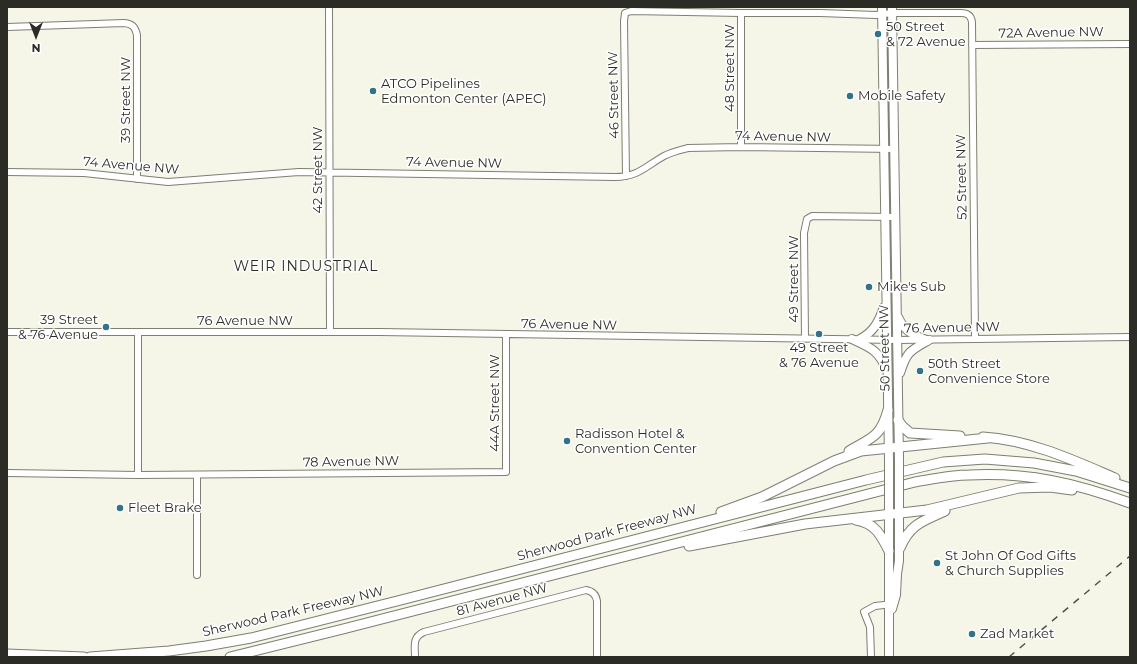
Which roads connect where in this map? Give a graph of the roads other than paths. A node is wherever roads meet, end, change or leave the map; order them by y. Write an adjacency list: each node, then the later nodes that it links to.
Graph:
1 (329, 7): 12 (street, 42 Street NW)
2 (892, 10): 3 (street); 7 (street, 52 Street NW); 10 (main road, 50 Street NW)
3 (882, 11): 4 (street); 9 (main road, 50 Street NW)
4 (741, 13): 8 (street, 48 Street NW); 13 (street, 46 Street NW)
5 (7, 27): 14 (street, 39 Street NW)
6 (1130, 44): 7 (street, 72A Avenue NW)
7 (972, 45): 24 (street, 52 Street NW)
8 (741, 147): 9 (street, 74 Avenue NW); 13 (street, 74 Avenue NW)
9 (884, 149): 10 (street, 74 Avenue NW); 15 (main road, 50 Street NW)
10 (894, 149): 16 (main road, 50 Street NW)
11 (7, 172): 14 (street, 74 Avenue NW)
12 (329, 172): 13 (street, 74 Avenue NW); 14 (street, 74 Avenue NW); 21 (street, 42 Street NW)
13 (626, 176)
14 (137, 179)
15 (885, 217): 16 (street); 17 (main road, 50 Street NW); 25 (street, 49 Street NW)
16 (895, 217): 18 (main road, 50 Street NW)
17 (886, 298): 26 (main road); 27 (main road, 50 Street NW)
18 (897, 315): 28 (main road, 50 Street NW); 29 (main road)
19 (7, 332): 20 (street, 76 Avenue NW)
20 (138, 332): 21 (street, 76 Avenue NW); 40 (street)
21 (330, 332): 22 (street, 76 Avenue NW)
22 (506, 335): 25 (street, 76 Avenue NW); 38 (street, 44A Street NW)
23 (1130, 336): 24 (street, 76 Avenue NW)
24 (975, 338): 29 (street, 76 Avenue NW)
25 (805, 339): 26 (street, 76 Avenue NW)
26 (856, 339): 27 (street, 76 Avenue NW); 30 (main road)
27 (887, 340): 28 (street, 76 Avenue NW); 30 (main road, 50 Street NW)
28 (897, 340): 29 (street, 76 Avenue NW); 31 (main road, 50 Street NW)
29 (928, 340): 31 (main road)
30 (887, 372): 32 (main road, 50 Street NW)
31 (898, 379): 33 (main road, 50 Street NW)
32 (888, 410): 36 (main road, 50 Street NW); 37 (highway)
33 (898, 420): 34 (highway); 35 (main road, 50 Street NW)
34 (988, 438): 35 (highway); 42 (highway)
35 (899, 447): 36 (highway); 46 (main road, 50 Street NW, bridge)
36 (888, 448): 37 (highway); 47 (main road, 50 Street NW, bridge)
37 (834, 461): 49 (highway)
38 (506, 472): 41 (street, 78 Avenue NW)
39 (7, 474): 40 (street, 78 Avenue NW)
40 (138, 475): 41 (street, 78 Avenue NW)
41 (197, 475): 53 (street)
42 (1130, 484)
43 (1130, 488): 49 (highway, Sherwood Park Freeway NW)
44 (959, 503): 45 (highway); 46 (highway); 51 (highway)
45 (1130, 504): 50 (highway, Sherwood Park Freeway NW)
46 (899, 513): 47 (highway); 51 (main road, 50 Street NW)
47 (889, 514): 48 (highway); 52 (main road, 50 Street NW)
48 (846, 519): 50 (highway); 52 (highway)
49 (695, 524): 57 (highway, Sherwood Park Freeway NW)
50 (658, 548): 58 (highway, Sherwood Park Freeway NW)
51 (900, 548): 54 (main road, 50 Street NW)
52 (889, 551): 54 (main road, 50 Street NW)
53 (197, 575)
54 (892, 604): 61 (street); 62 (main road, 50 Street NW)
55 (7, 654): 56 (highway)
56 (84, 657)
57 (90, 657)
58 (230, 657)
59 (415, 657): 60 (street, 81 Avenue NW)
60 (597, 657)
61 (871, 657)
62 (889, 657)

